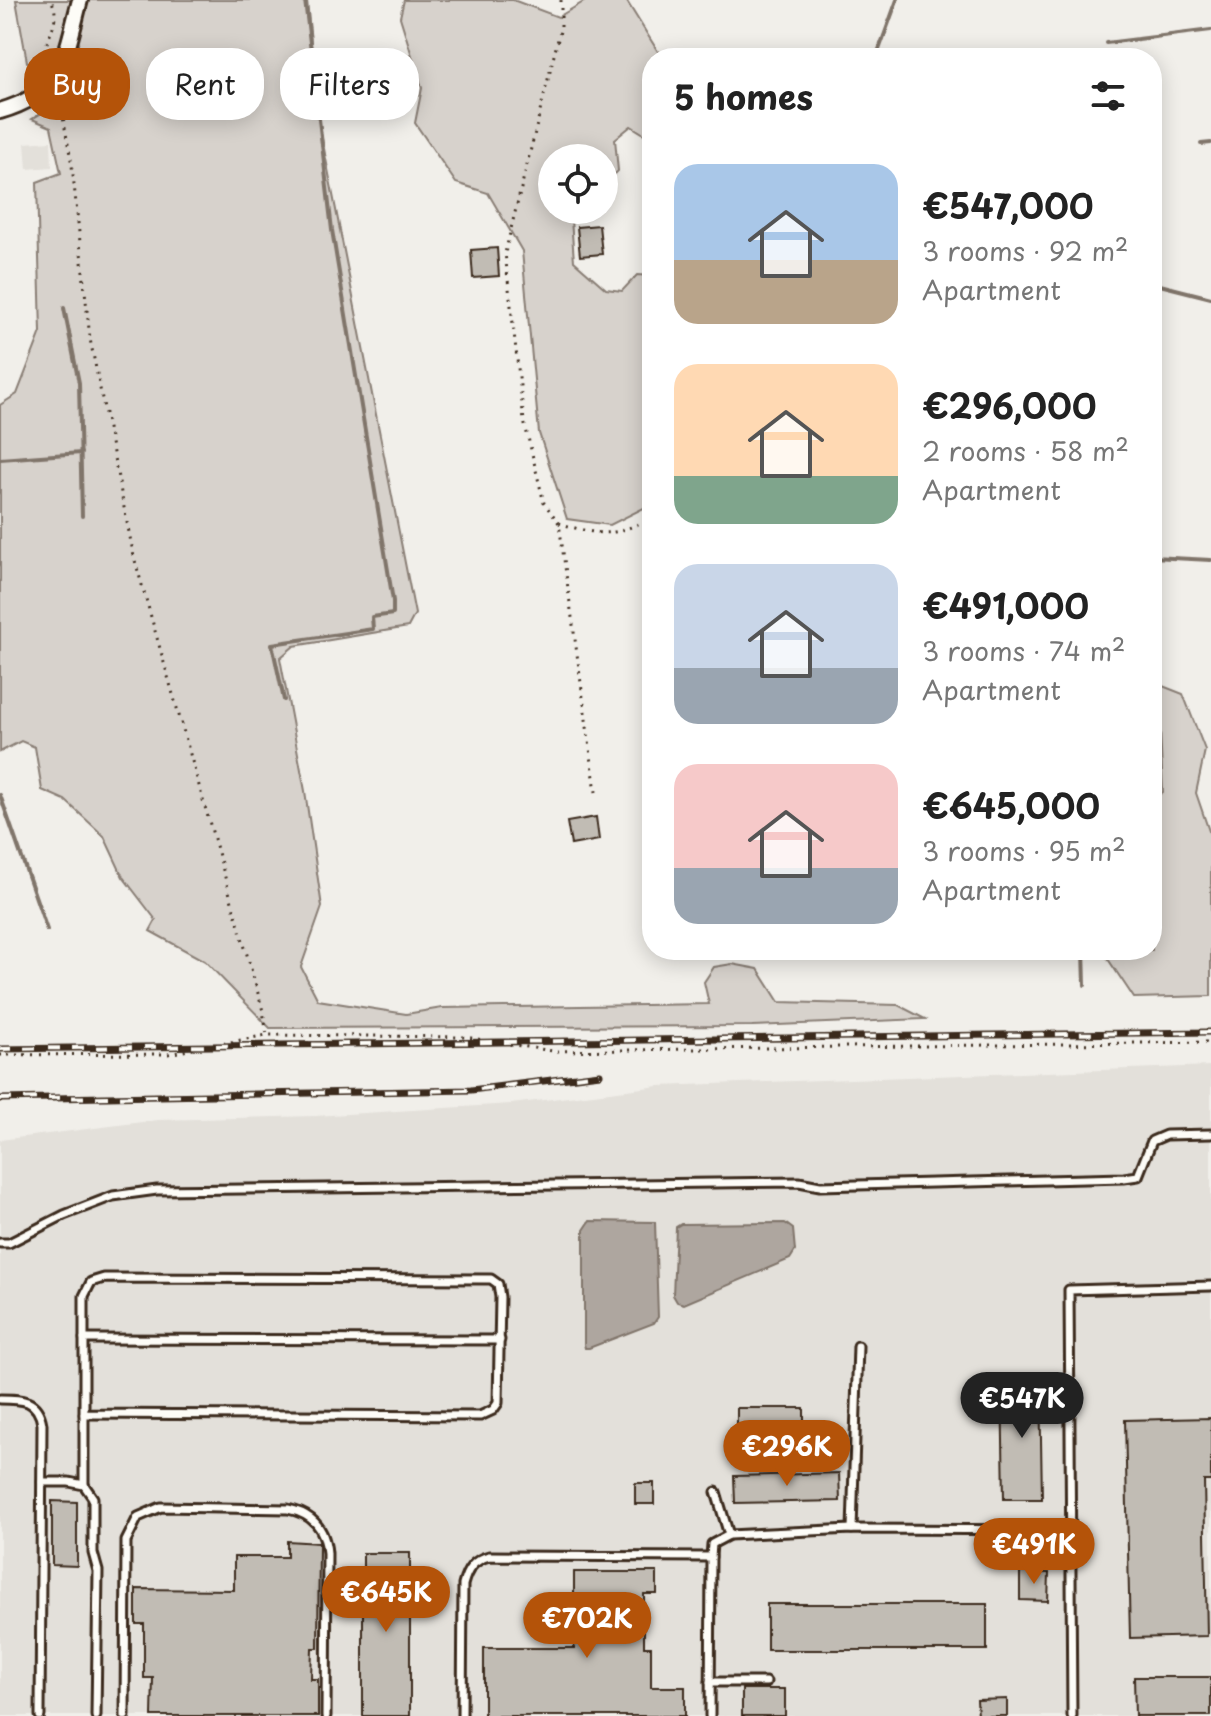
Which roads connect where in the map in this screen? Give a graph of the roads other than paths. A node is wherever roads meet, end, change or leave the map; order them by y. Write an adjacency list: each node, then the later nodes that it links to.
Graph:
1 (80, 0): 2 (street)
2 (0, 111)
3 (1211, 1134): 4 (lane)
4 (0, 1243)
5 (1211, 1286): 15 (lane)
6 (84, 1339): 7 (lane); 7 (lane); 10 (lane)
7 (500, 1340): 10 (lane)
8 (858, 1346): 14 (lane)
9 (0, 1399): 11 (lane)
10 (84, 1414): 12 (lane)
11 (42, 1482): 12 (lane); 20 (lane)
12 (84, 1485): 21 (lane)
13 (716, 1492): 16 (lane)
14 (852, 1529): 15 (lane); 16 (lane)
15 (1069, 1530): 26 (lane)
16 (729, 1535): 17 (lane)
17 (711, 1557): 18 (lane); 24 (lane)
18 (710, 1682): 19 (lane); 25 (lane)
19 (766, 1682)
20 (40, 1716)
21 (96, 1716)
22 (125, 1716): 23 (lane)
23 (326, 1716)
24 (462, 1716)
25 (710, 1716)
26 (1072, 1716)

